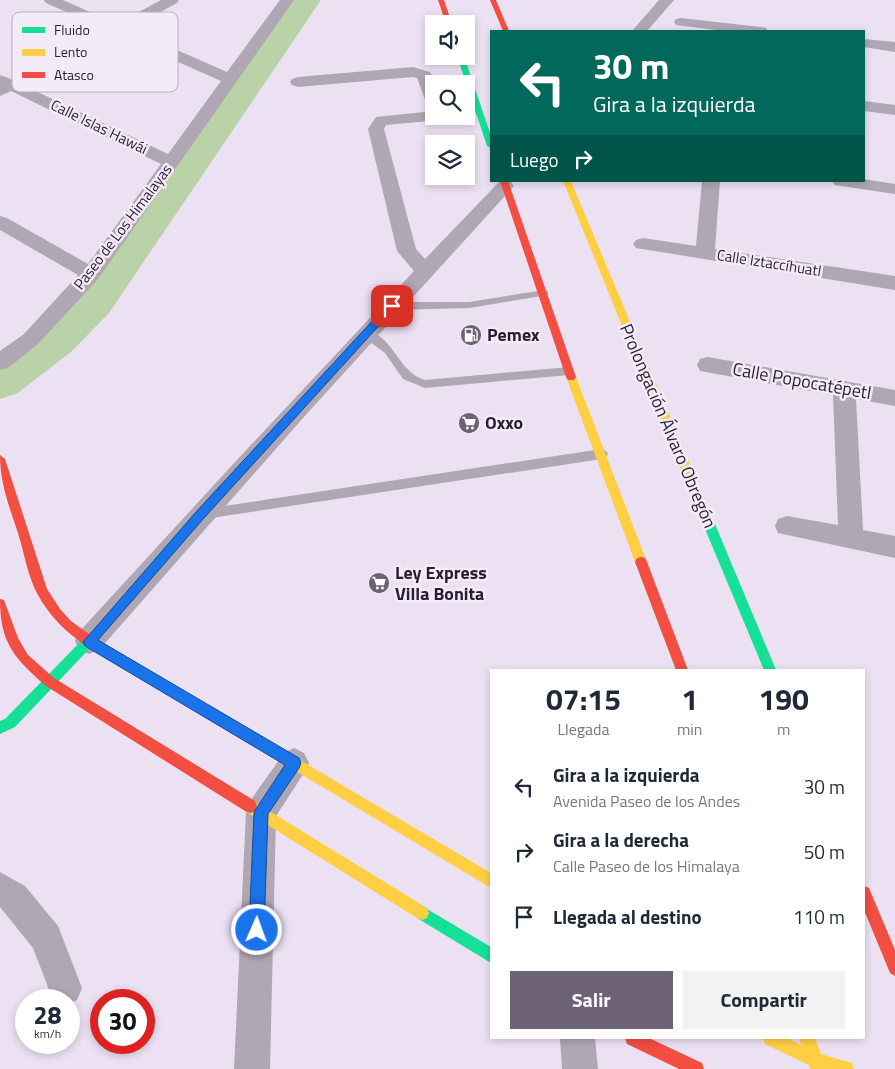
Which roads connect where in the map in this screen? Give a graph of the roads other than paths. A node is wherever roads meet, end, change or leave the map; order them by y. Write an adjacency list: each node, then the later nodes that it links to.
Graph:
1 (51, 0): 7 (street)
2 (172, 0): 8 (street)
3 (287, 0): 20 (street, Paseo de Los Himalayas)
4 (441, 0): 9 (main road)
5 (493, 0): 12 (main road)
6 (668, 0): 13 (street)
7 (80, 12)
8 (149, 12)
9 (446, 15)
10 (681, 22): 11 (street)
11 (728, 29): 14 (street)
12 (506, 30)
13 (640, 30)
14 (744, 30)
15 (865, 43): 16 (street)
16 (895, 47)
17 (178, 55): 20 (street)
18 (463, 65): 26 (main road)
19 (425, 78): 21 (street)
20 (230, 79): 27 (street, Paseo de Los Himalayas)
21 (298, 82)
22 (19, 92): 27 (street, Calle Islas Hawái)
23 (865, 106): 24 (street)
24 (895, 110)
25 (425, 116): 36 (street)
26 (490, 143)
27 (171, 162): 37 (street, Paseo de Los Himalayas)
28 (567, 182): 56 (main road, Prolongación Álvaro Obregón)
29 (711, 182): 35 (street)
30 (848, 182): 32 (street)
31 (504, 184): 36 (street); 39 (main road)
32 (895, 189)
33 (0, 222): 37 (street)
34 (644, 244): 35 (street, Calle Iztaccíhuatl)
35 (705, 254): 38 (street, Calle Iztaccíhuatl)
36 (425, 271): 40 (street)
37 (90, 274): 42 (street, Paseo de Los Himalayas)
38 (895, 283)
39 (544, 293): 40 (lane); 44 (main road)
40 (392, 306): 41 (street)
41 (366, 333): 44 (lane); 49 (street)
42 (0, 362)
43 (708, 365): 45 (street, Calle Popocatépetl)
44 (569, 371): 47 (main road)
45 (844, 389): 46 (street, Calle Popocatépetl); 51 (street)
46 (895, 398)
47 (602, 454): 49 (lane); 55 (main road)
48 (0, 459): 54 (main road)
49 (200, 515): 54 (street)
50 (786, 526): 51 (street)
51 (851, 539): 52 (street)
52 (895, 547)
53 (0, 604): 57 (main road)
54 (89, 642): 57 (main road); 59 (main road)
55 (682, 669)
56 (770, 669)
57 (50, 682): 58 (main road); 60 (main road)
58 (3, 730)
59 (294, 763): 60 (street); 61 (main road)
60 (261, 812): 64 (main road); 72 (street)
61 (490, 880)
62 (0, 888): 66 (street)
63 (865, 895): 65 (main road)
64 (490, 955)
65 (895, 968)
66 (65, 988)
67 (578, 1039): 73 (street)
68 (635, 1039): 74 (main road)
69 (773, 1039): 71 (main road)
70 (807, 1039): 71 (main road)
71 (816, 1065): 75 (main road)
72 (252, 1069)
73 (580, 1069)
74 (696, 1069)
75 (846, 1069)

